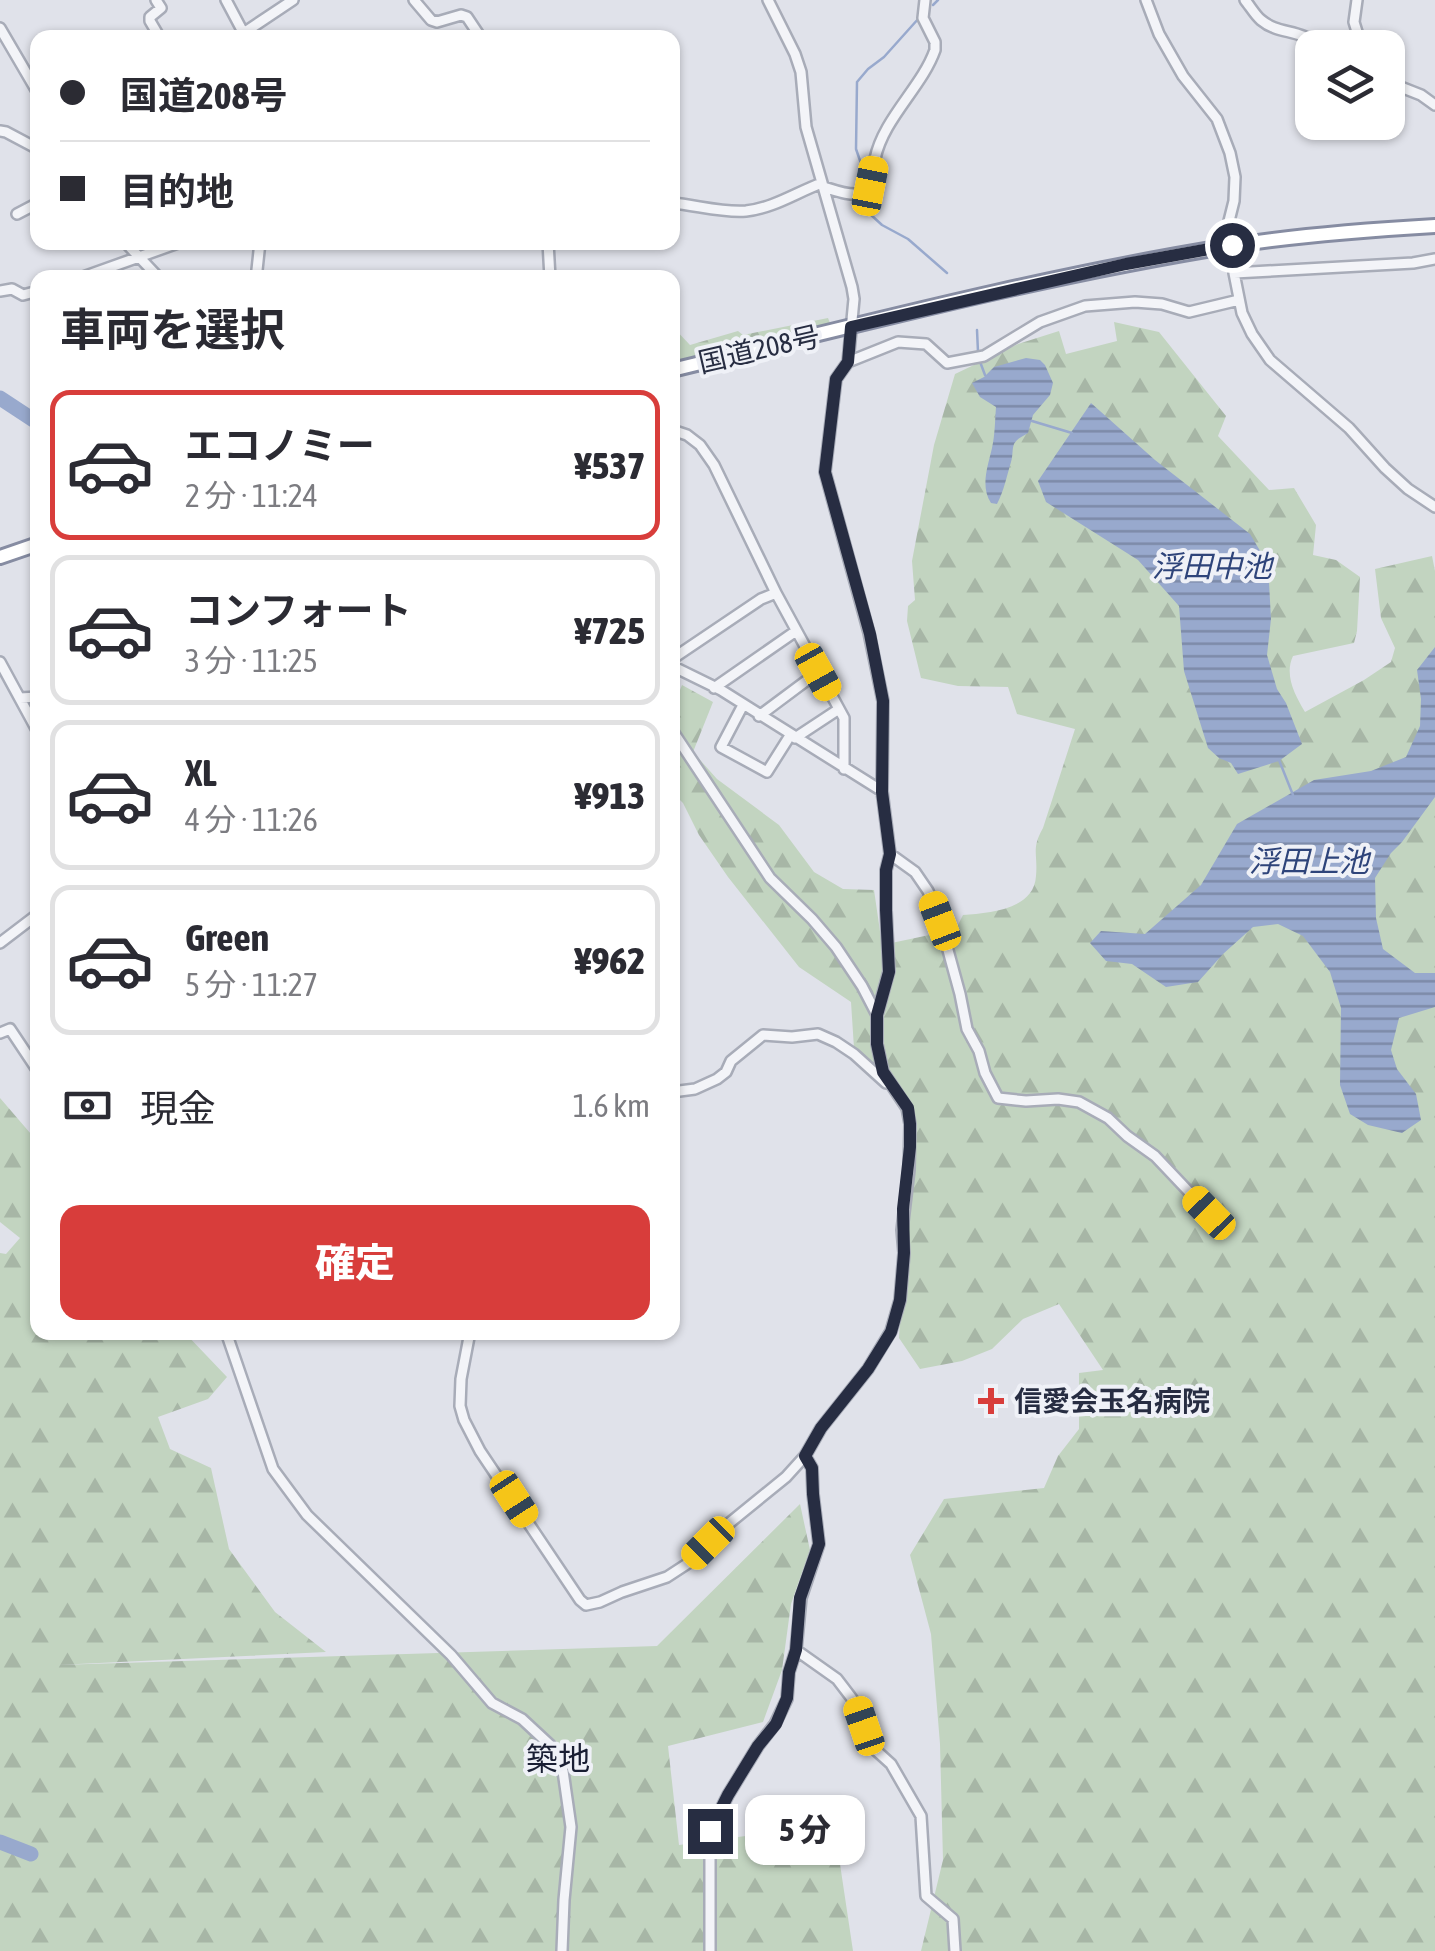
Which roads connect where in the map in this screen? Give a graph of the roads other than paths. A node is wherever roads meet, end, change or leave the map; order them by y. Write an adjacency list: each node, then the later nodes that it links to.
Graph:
1 (156, 0): 11 (street)
2 (226, 0): 12 (street)
3 (293, 0): 13 (street)
4 (414, 0): 14 (street)
5 (768, 0): 22 (street)
6 (926, 0): 22 (street)
7 (1146, 0): 27 (street)
8 (1245, 0): 16 (street)
9 (1357, 0): 15 (street)
10 (0, 28): 17 (street)
11 (155, 30)
12 (237, 30)
13 (247, 30)
14 (475, 30)
15 (1356, 30)
16 (1295, 33)
17 (30, 79)
18 (1405, 88): 19 (street)
19 (1435, 104)
20 (0, 131): 21 (street)
21 (30, 145)
22 (823, 185): 23 (street); 40 (street)
23 (680, 205)
24 (30, 207): 25 (street)
25 (18, 214)
26 (1435, 226): 27 (highway, 国道208号)
27 (1232, 245): 36 (street); 40 (highway, 国道208号)
28 (133, 250): 31 (street)
29 (154, 250): 31 (street)
30 (259, 250): 35 (street)
31 (140, 257): 33 (street); 34 (street)
32 (1435, 259): 36 (street)
33 (111, 270)
34 (152, 270)
35 (257, 270)
36 (1234, 273): 39 (street)
37 (0, 292): 38 (street)
38 (30, 293)
39 (1239, 300): 41 (street); 44 (street)
40 (851, 327): 41 (street); 42 (highway, 国道208号)
41 (848, 362): 63 (street)
42 (680, 368)
43 (680, 432): 47 (street)
44 (1435, 507)
45 (30, 547): 46 (highway)
46 (0, 557)
47 (776, 593): 48 (street); 49 (street)
48 (796, 631): 52 (street); 53 (street)
49 (680, 657)
50 (0, 662): 55 (street)
51 (680, 668): 53 (street)
52 (818, 672): 57 (street); 58 (street)
53 (714, 688): 56 (street)
54 (30, 697): 55 (street)
55 (20, 698): 59 (street)
56 (743, 705): 58 (street); 60 (street)
57 (839, 709): 60 (street); 62 (street)
58 (759, 716): 60 (street)
59 (30, 717)
60 (793, 736): 62 (street)
61 (680, 742): 67 (street)
62 (844, 769): 63 (street)
63 (882, 792): 64 (street)
64 (890, 854): 67 (street); 72 (street)
65 (30, 920): 66 (street)
66 (0, 943)
67 (877, 1015): 71 (street)
68 (0, 1032): 69 (street)
69 (30, 1059)
70 (680, 1091): 71 (street)
71 (900, 1097): 75 (street)
72 (1209, 1213)
73 (229, 1340): 77 (street)
74 (468, 1340): 75 (street)
75 (805, 1456): 76 (street)
76 (796, 1650): 78 (street); 79 (street)
77 (562, 1951)
78 (710, 1951)
79 (955, 1951)

